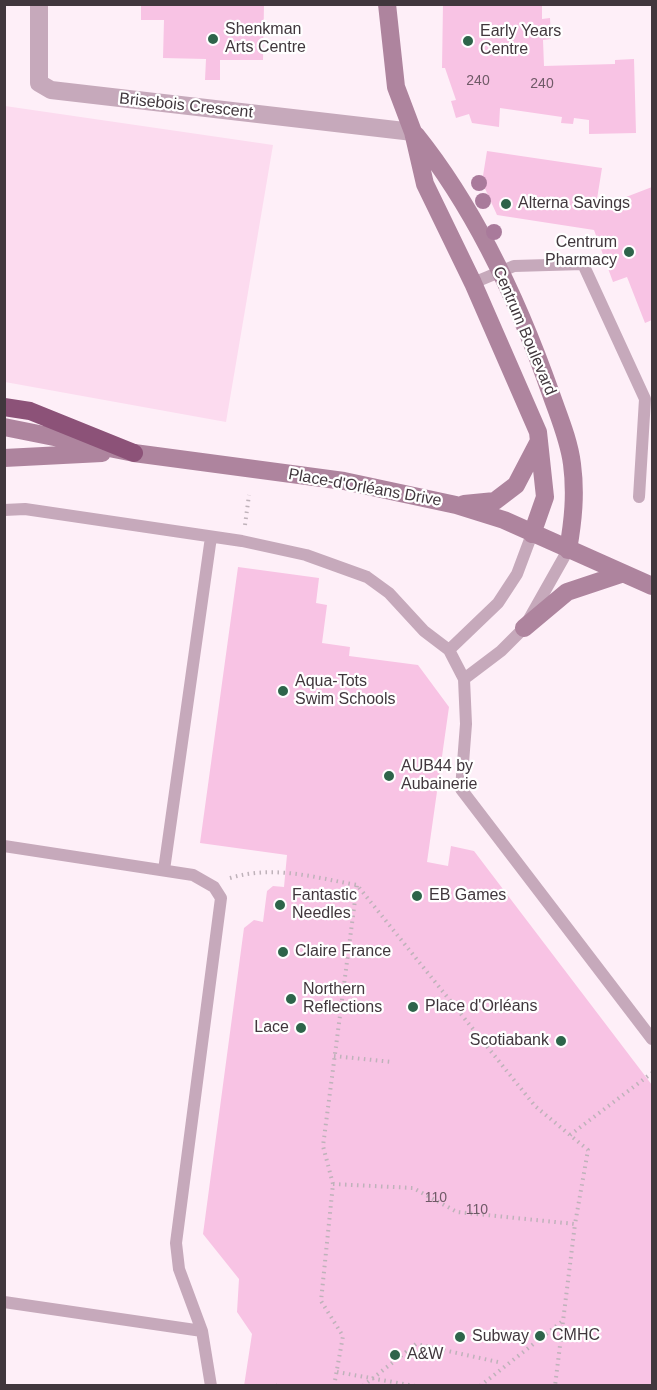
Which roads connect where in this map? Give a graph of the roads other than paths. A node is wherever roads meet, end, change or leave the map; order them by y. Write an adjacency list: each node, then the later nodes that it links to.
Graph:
1 (39, 4): 3 (street, Brisebois Crescent)
2 (387, 4): 3 (main road, Centrum Boulevard)
3 (413, 132): 4 (main road, Centrum Boulevard); 5 (main road, Centrum Boulevard)
4 (500, 271): 5 (lane); 6 (lane); 17 (main road, Centrum Boulevard)
5 (473, 283): 9 (main road, Centrum Boulevard)
6 (649, 399): 12 (lane)
7 (4, 407): 10 (highway)
8 (4, 427): 10 (main road, Place-d'Orléans Drive)
9 (539, 441): 13 (main road); 15 (main road, Centrum Boulevard)
10 (134, 453): 11 (main road, Place-d'Orléans Drive); 13 (main road, Place-d'Orléans Drive)
11 (4, 458)
12 (639, 497)
13 (456, 505): 15 (main road, Place-d'Orléans Drive)
14 (4, 510): 16 (lane)
15 (532, 534): 17 (main road, Place-d'Orléans Drive); 21 (lane)
16 (211, 537): 21 (lane); 24 (lane)
17 (568, 550): 18 (main road, Place-d'Orléans Drive); 20 (lane)
18 (621, 574): 19 (main road, Place-d'Orléans Drive); 20 (main road)
19 (652, 586)
20 (524, 628): 22 (lane)
21 (449, 650): 22 (lane)
22 (464, 679): 25 (lane)
23 (4, 846): 24 (lane)
24 (164, 870): 27 (lane)
25 (652, 1040)
26 (4, 1302): 27 (lane)
27 (202, 1331): 28 (lane)
28 (211, 1386)

